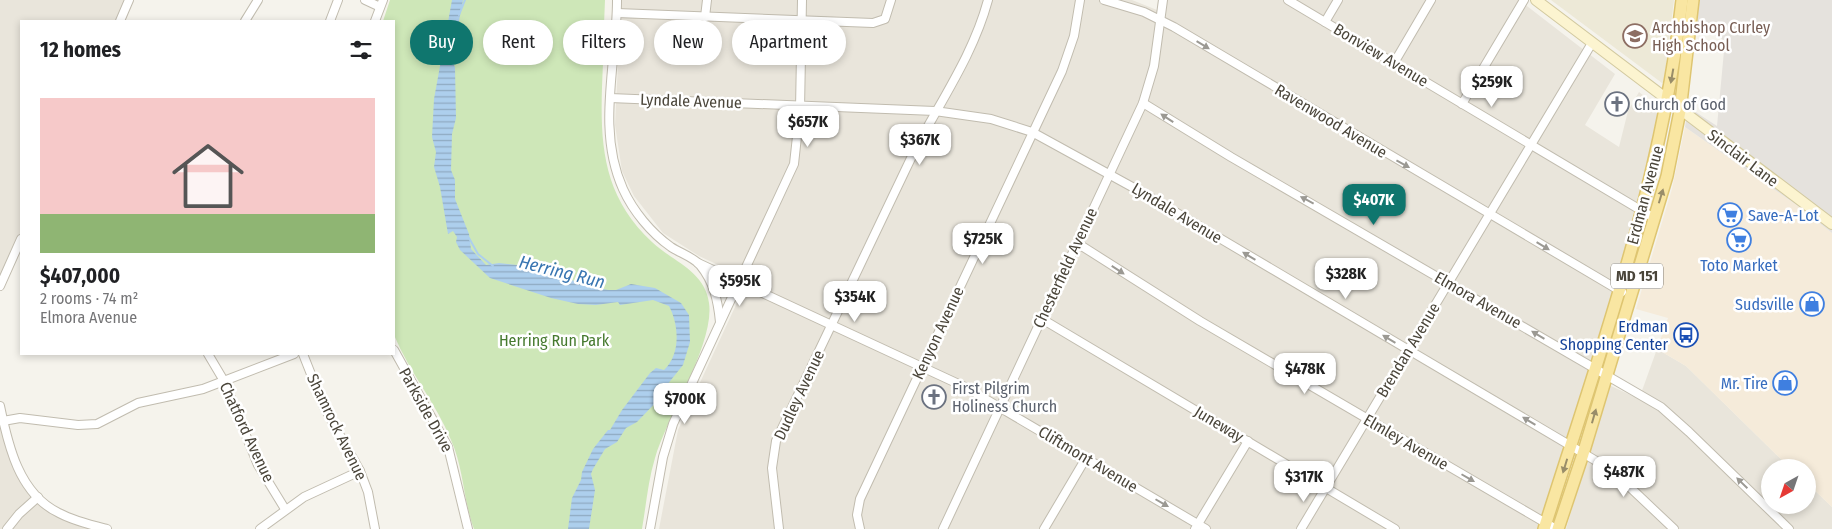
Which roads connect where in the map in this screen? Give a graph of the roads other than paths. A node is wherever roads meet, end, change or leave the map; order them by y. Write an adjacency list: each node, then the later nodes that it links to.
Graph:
1 (129, 0): 24 (street)
2 (258, 0): 25 (street)
3 (338, 0): 26 (street)
4 (365, 0): 20 (street)
5 (616, 0): 21 (street, Cliftmont Avenue)
6 (707, 0): 22 (street)
7 (802, 0): 23 (street)
8 (892, 0): 23 (street)
9 (988, 0): 37 (street, Dudley Avenue)
10 (1080, 0): 39 (street, Kenyon Avenue)
11 (1104, 0): 28 (street, Ravenwood Avenue)
12 (1163, 0): 28 (street, Chesterfield Avenue)
13 (1288, 0): 29 (street, Bonview Avenue)
14 (1338, 0): 29 (street)
15 (1431, 0): 31 (street)
16 (1524, 0): 35 (street)
17 (1536, 0): 30 (main road, Sinclair Lane)
18 (1682, 0): 33 (main road, Erdman Avenue / MD 151, one-way to 33)
19 (1693, 0): 38 (main road, Erdman Avenue / MD 151)
20 (382, 3): 27 (street)
21 (617, 13): 22 (street); 32 (street, Cliftmont Avenue)
22 (705, 17): 23 (street)
23 (803, 19): 36 (street)
24 (120, 20)
25 (246, 20)
26 (330, 20)
27 (375, 20)
28 (1161, 20): 34 (street, Chesterfield Avenue); 43 (street, Ravenwood Avenue, one-way to 43)
29 (1325, 22): 31 (street, Bonview Avenue)
30 (1592, 43): 33 (main road, Sinclair Lane); 40 (street, Brendan Avenue)
31 (1394, 63): 35 (street, Bonview Avenue)
32 (610, 98): 36 (street, Lyndale Avenue); 48 (street, Cliftmont Avenue)
33 (1667, 101): 38 (main road, Sinclair Lane); 42 (main road, Erdman Avenue / MD 151)
34 (1143, 103): 41 (street, Chesterfield Avenue); 50 (street, Elmora Avenue, one-way to 34)
35 (1462, 104): 40 (street, Bonview Avenue)
36 (800, 106): 37 (street, Lyndale Avenue); 49 (street)
37 (935, 110): 39 (street, Lyndale Avenue); 56 (street, Dudley Avenue)
38 (1680, 111): 44 (main road, Erdman Avenue / MD 151, one-way to 38); 45 (main road, Sinclair Lane)
39 (1032, 132): 41 (street, Lyndale Avenue); 62 (street, Kenyon Avenue)
40 (1531, 145): 42 (street, Bonview Avenue); 43 (street, Brendan Avenue)
41 (1110, 174): 46 (street, Chesterfield Avenue); 57 (street, Lyndale Avenue, one-way to 41)
42 (1642, 211): 44 (street, Bonview Avenue); 52 (main road, Erdman Avenue / MD 151)
43 (1489, 214): 50 (street, Brendan Avenue); 52 (street, Ravenwood Avenue, one-way to 52)
44 (1654, 218): 53 (main road, Erdman Avenue / MD 151)
45 (1832, 224)
46 (1077, 243): 54 (street, Chesterfield Avenue); 68 (street, Elmley Avenue, one-way to 68)
47 (20, 245): 51 (street)
48 (698, 263): 49 (street, Cliftmont Avenue); 55 (street)
49 (741, 281): 55 (street); 56 (street, Cliftmont Avenue)
50 (1448, 282): 57 (street, Brendan Avenue); 63 (street, Elmora Avenue, one-way to 50)
51 (0, 286)
52 (1620, 290): 53 (street, Ravenwood Avenue); 63 (main road, Erdman Avenue / MD 151)
53 (1630, 298): 64 (main road, Erdman Avenue / MD 151)
54 (1042, 319): 67 (street, Chesterfield Avenue); 70 (street, Juneway)
55 (720, 322): 85 (street)
56 (832, 324): 62 (street, Cliftmont Avenue); 86 (street, Dudley Avenue)
57 (1408, 350): 68 (street, Brendan Avenue); 71 (street, Lyndale Avenue, one-way to 57)
58 (395, 352): 84 (street, Parkside Drive)
59 (209, 355): 65 (street, Chatford Avenue)
60 (291, 355): 65 (street)
61 (303, 355): 74 (street, Shamrock Avenue)
62 (923, 366): 67 (street, Cliftmont Avenue); 87 (street, Kenyon Avenue)
63 (1595, 369): 64 (street, Elmora Avenue); 71 (main road, Erdman Avenue / MD 151)
64 (1605, 376): 72 (main road, Erdman Avenue / MD 151, one-way to 64); 94 (street, Elmora Avenue, one-way to 64)
65 (224, 381): 69 (street); 77 (street, Chatford Avenue)
66 (0, 406): 69 (street)
67 (999, 407): 73 (street, Cliftmont Avenue); 88 (street, Chesterfield Avenue)
68 (1367, 419): 75 (street, Brendan Avenue); 79 (street, Elmley Avenue, one-way to 79)
69 (3, 421): 76 (street)
70 (1248, 441): 75 (street, Juneway); 78 (street)
71 (1571, 446): 72 (street, Lyndale Avenue); 79 (main road, Erdman Avenue / MD 151, one-way to 79)
72 (1583, 454): 79 (main road, Erdman Avenue / MD 151); 93 (street, Lyndale Avenue)
73 (1086, 458): 78 (street, Cliftmont Avenue, one-way to 78); 89 (street)
74 (360, 471): 77 (street); 83 (street, Shamrock Avenue)
75 (1326, 488): 91 (street, Brendan Avenue); 92 (street, Juneway)
76 (38, 497): 80 (street); 81 (street)
77 (285, 509): 82 (street)
78 (1197, 527): 90 (street, Cliftmont Avenue)
79 (1551, 528)
80 (7, 529)
81 (106, 529)
82 (260, 529)
83 (375, 529)
84 (468, 529)
85 (650, 529)
86 (779, 529)
87 (860, 529)
88 (943, 529)
89 (1044, 529)
90 (1206, 529)
91 (1301, 529)
92 (1396, 529)
93 (1674, 529)
94 (1789, 529)

